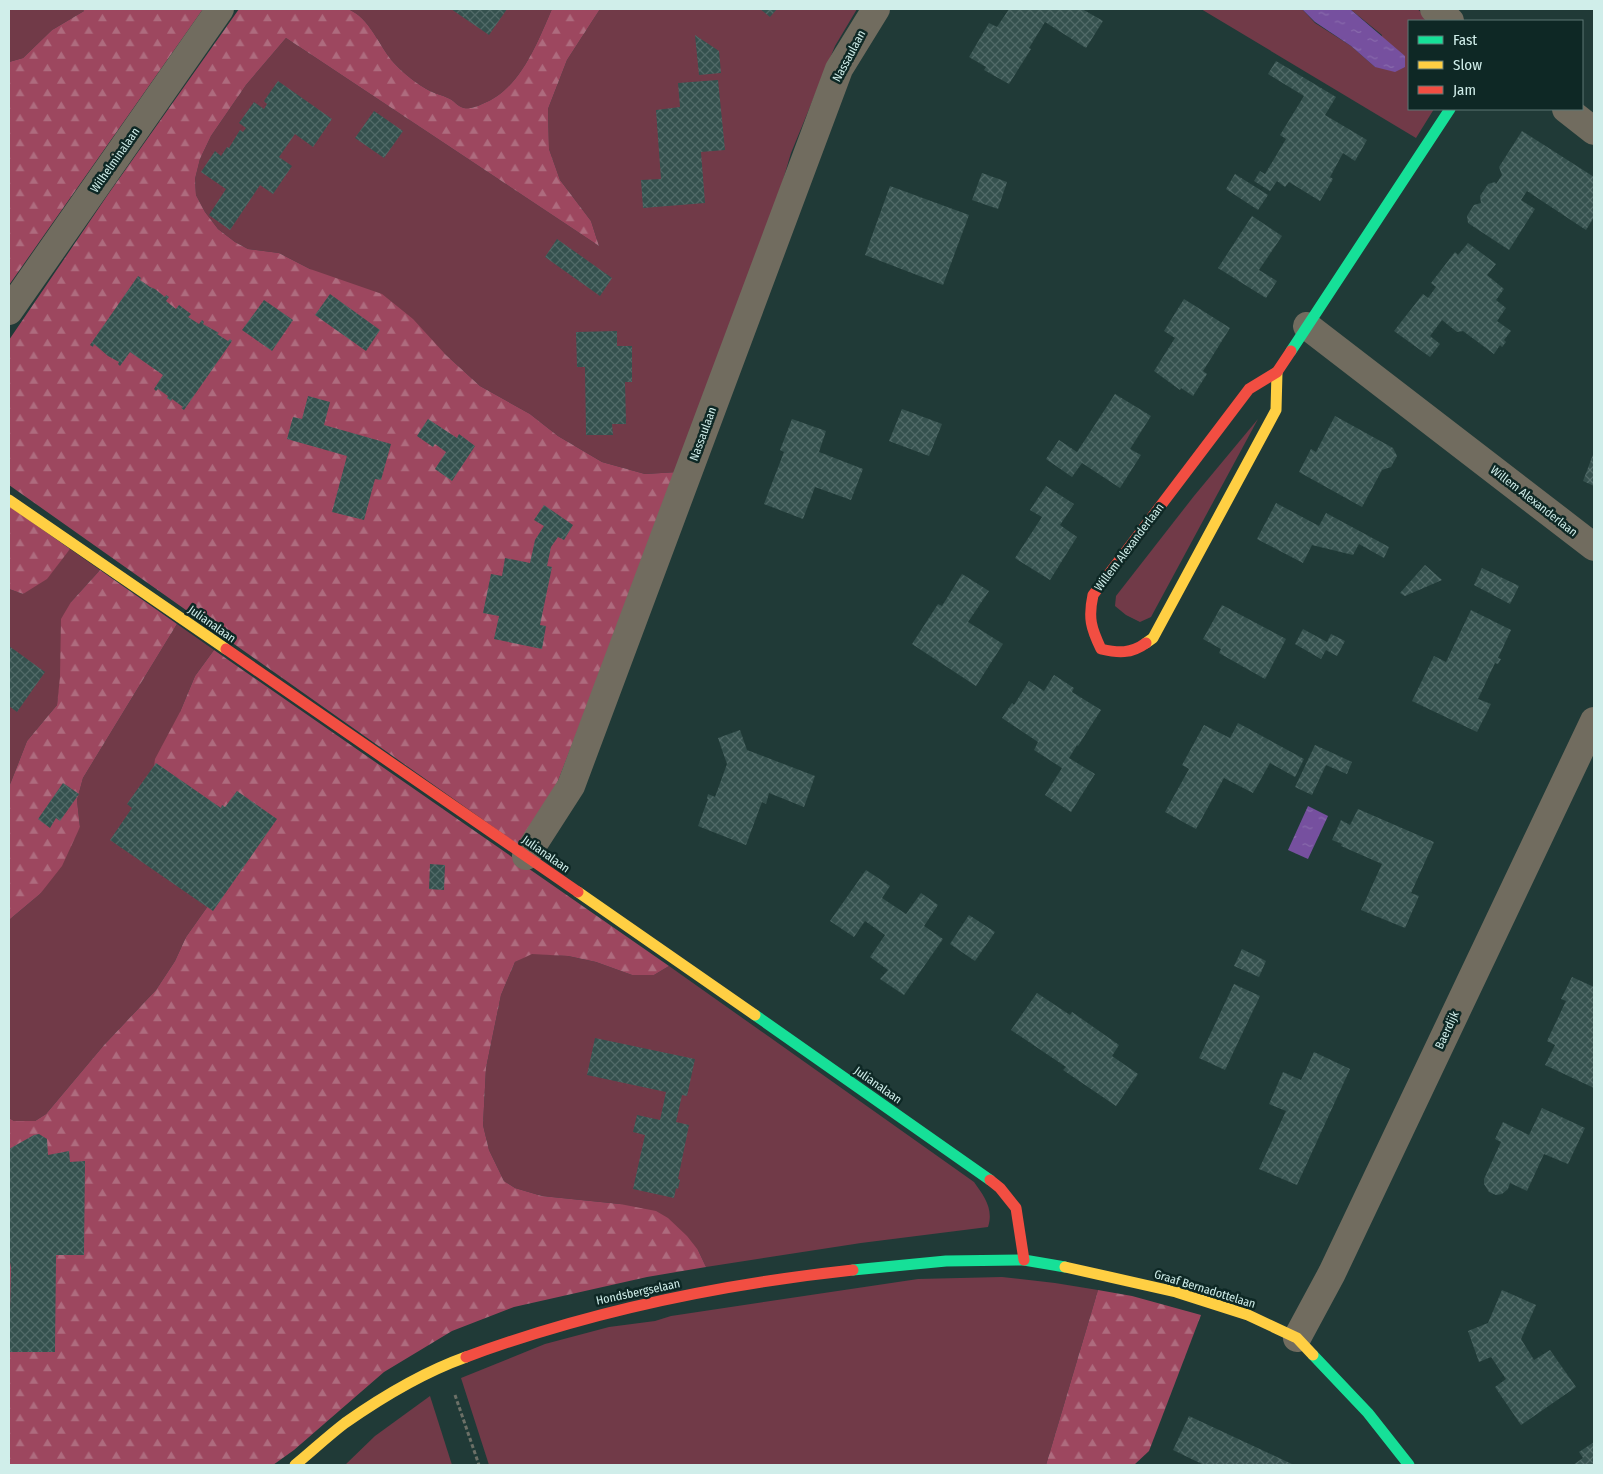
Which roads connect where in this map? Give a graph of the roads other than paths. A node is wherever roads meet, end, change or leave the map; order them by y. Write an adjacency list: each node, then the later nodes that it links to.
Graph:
1 (220, 9): 8 (street, Wilhelminalaan)
2 (876, 9): 14 (street, Nassaulaan)
3 (1434, 9): 4 (street)
4 (1449, 20)
5 (1449, 110): 9 (street, Willem Alexanderlaan)
6 (1567, 110): 7 (street)
7 (1594, 130)
8 (9, 311)
9 (1307, 326): 10 (street, Willem Alexanderlaan); 12 (street, Willem Alexanderlaan)
10 (1277, 372): 10 (street, Willem Alexanderlaan)
11 (9, 500): 14 (street, Julianalaan)
12 (1594, 547)
13 (1594, 721): 16 (street, Baerdijk)
14 (526, 856): 15 (street, Julianalaan)
15 (1024, 1260): 16 (street, Graaf Bernadottelaan); 17 (street, Hondsbergselaan)
16 (1297, 1338): 18 (street, Graaf Bernadottelaan)
17 (296, 1465)
18 (1409, 1465)

